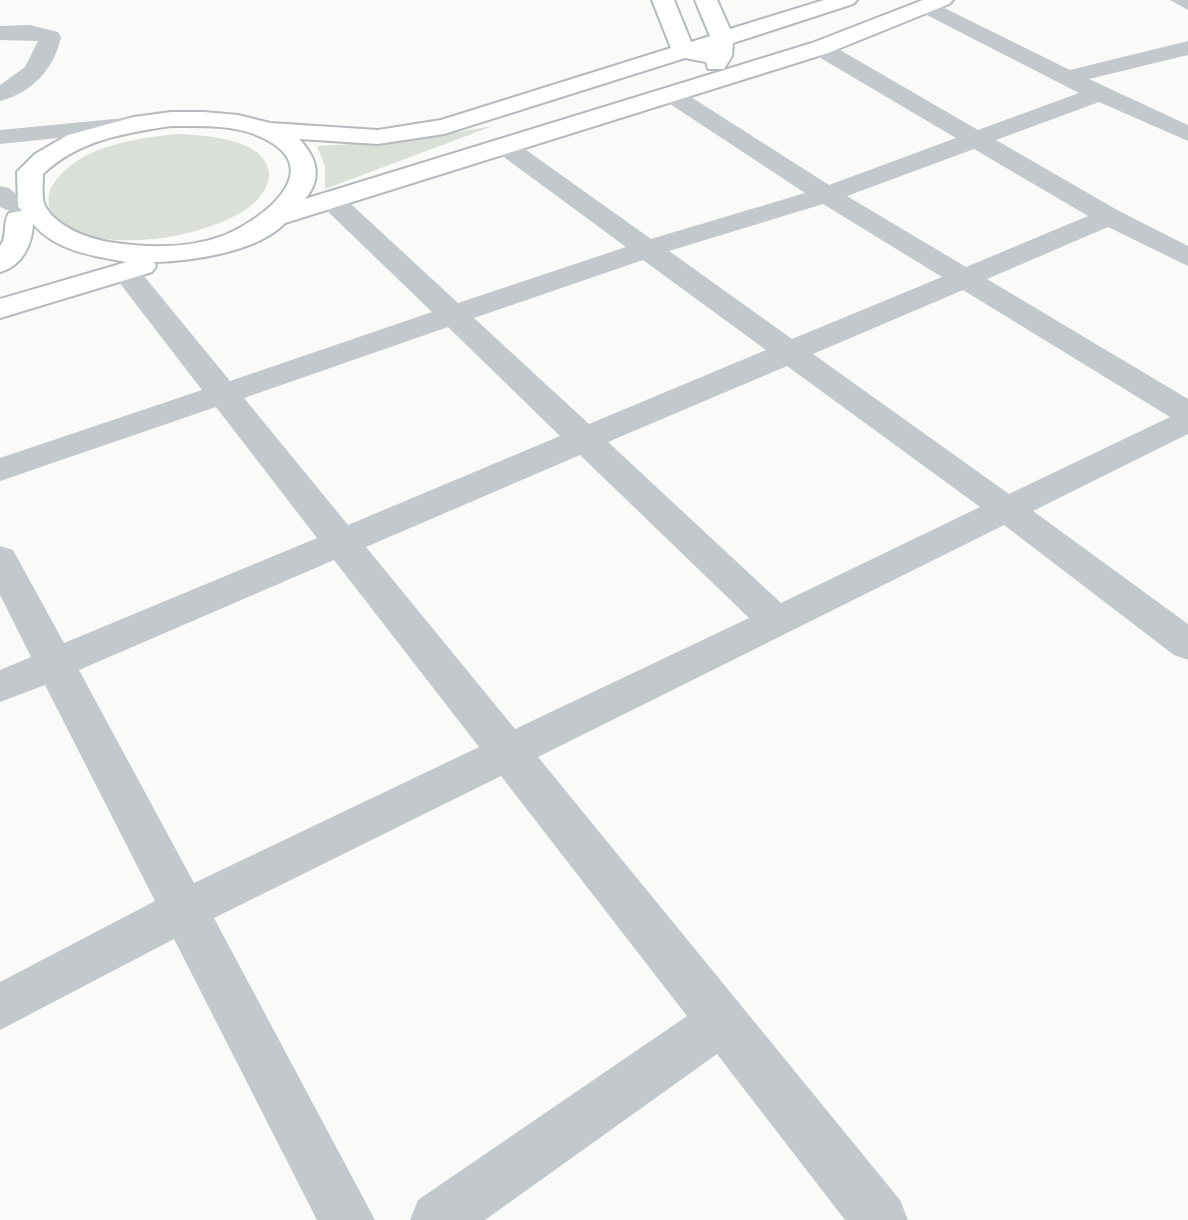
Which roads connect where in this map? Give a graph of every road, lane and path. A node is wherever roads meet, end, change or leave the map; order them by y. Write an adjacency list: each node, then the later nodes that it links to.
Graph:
1 (663, 0): 12 (main road)
2 (706, 0): 9 (main road)
3 (846, 0): 9 (main road)
4 (1181, 0): 6 (street)
5 (935, 3): 7 (main road); 13 (street)
6 (1188, 4)
7 (878, 25): 9 (main road); 10 (main road)
8 (0, 33): 15 (street)
9 (723, 48): 12 (main road); 17 (main road)
10 (820, 48): 16 (main road); 22 (street)
11 (1188, 48): 13 (street)
12 (682, 51): 19 (main road)
13 (1067, 78): 14 (street)
14 (1100, 93): 20 (street); 22 (street)
15 (0, 94)
16 (672, 95): 17 (main road); 24 (street)
17 (583, 123): 23 (main road)
18 (135, 124): 19 (main road); 21 (street); 26 (main road)
19 (266, 130): 28 (main road)
20 (1188, 134)
21 (0, 137)
22 (973, 139): 24 (street); 27 (street)
23 (506, 147): 25 (main road); 30 (street)
24 (826, 195): 30 (street); 34 (street)
25 (330, 199): 28 (main road); 36 (street)
26 (11, 206): 29 (main road); 32 (main road)
27 (1109, 217): 31 (street); 34 (street)
28 (273, 218): 29 (main road)
29 (198, 249): 33 (main road)
30 (647, 249): 36 (street); 37 (street)
31 (1188, 257)
32 (0, 263)
33 (125, 271): 35 (main road); 38 (street)
34 (965, 278): 37 (street); 39 (street)
35 (0, 309)
36 (456, 314): 38 (street); 41 (street)
37 (790, 352): 41 (street); 43 (street)
38 (223, 394): 42 (street); 44 (street)
39 (1188, 413)
40 (1188, 421): 43 (street)
41 (586, 439): 44 (street); 46 (street)
42 (0, 470)
43 (1006, 509): 46 (street); 47 (street)
44 (341, 542): 48 (street); 50 (street)
45 (0, 559): 48 (street)
46 (776, 621): 50 (street)
47 (1188, 645)
48 (55, 664): 49 (street); 51 (street)
49 (0, 687)
50 (508, 751): 51 (street); 53 (street)
51 (184, 910): 52 (street); 54 (street)
52 (0, 1007)
53 (722, 1021): 55 (street); 56 (street)
54 (347, 1220)
55 (438, 1220)
56 (880, 1220)

